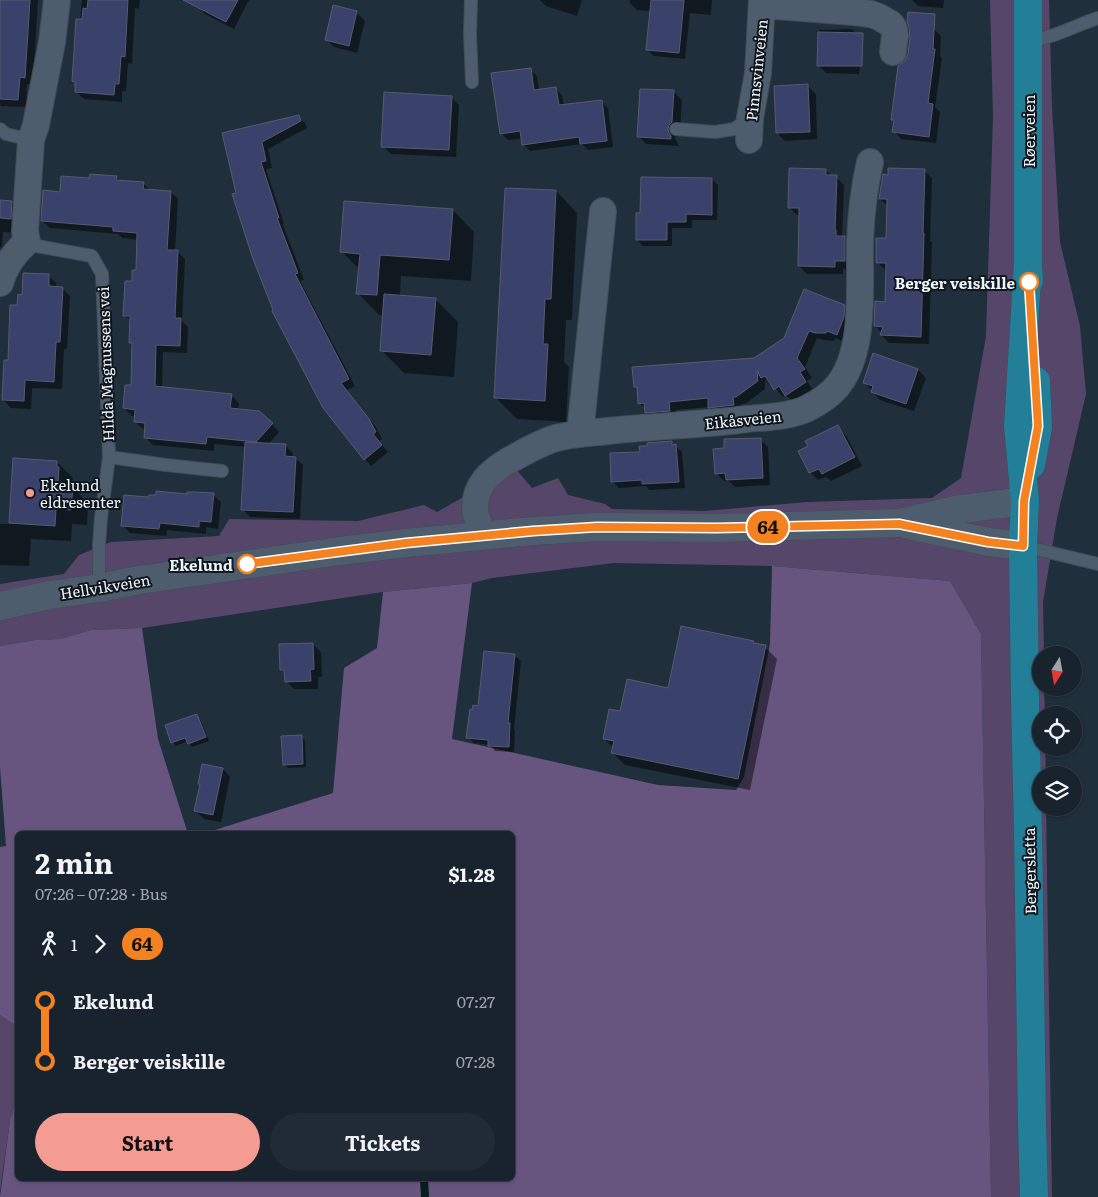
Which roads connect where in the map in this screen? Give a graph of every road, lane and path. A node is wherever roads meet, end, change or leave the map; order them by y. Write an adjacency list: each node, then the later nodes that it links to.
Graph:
1 (57, 0): 12 (street)
2 (471, 0): 8 (lane)
3 (1028, 0): 6 (main road, Røerveien)
4 (762, 2): 7 (street); 11 (street, Pinnsvinveien)
5 (1098, 18): 6 (lane)
6 (1028, 41): 20 (main road, Røerveien)
7 (893, 52)
8 (472, 82)
9 (0, 129): 12 (lane)
10 (676, 129): 11 (lane)
11 (750, 129)
12 (32, 140): 15 (street)
13 (870, 162): 17 (street, Eikåsveien)
14 (603, 210): 17 (street)
15 (27, 242): 16 (street); 18 (lane, Hilda Magnussens vei)
16 (0, 283)
17 (580, 434): 22 (street, Eikåsveien)
18 (109, 457): 19 (lane, Hilda Magnussens vei); 25 (lane)
19 (222, 471)
20 (1024, 501): 21 (main road, Hellvikveien); 23 (main road, Røerveien)
21 (899, 524): 22 (main road, Hellvikveien); 23 (main road, Hellvikveien)
22 (483, 536): 25 (main road, Hellvikveien)
23 (1023, 546): 24 (lane); 27 (main road, Bergersletta)
24 (1098, 564)
25 (99, 588): 26 (main road, Hellvikveien)
26 (0, 606)
27 (1034, 1197)

